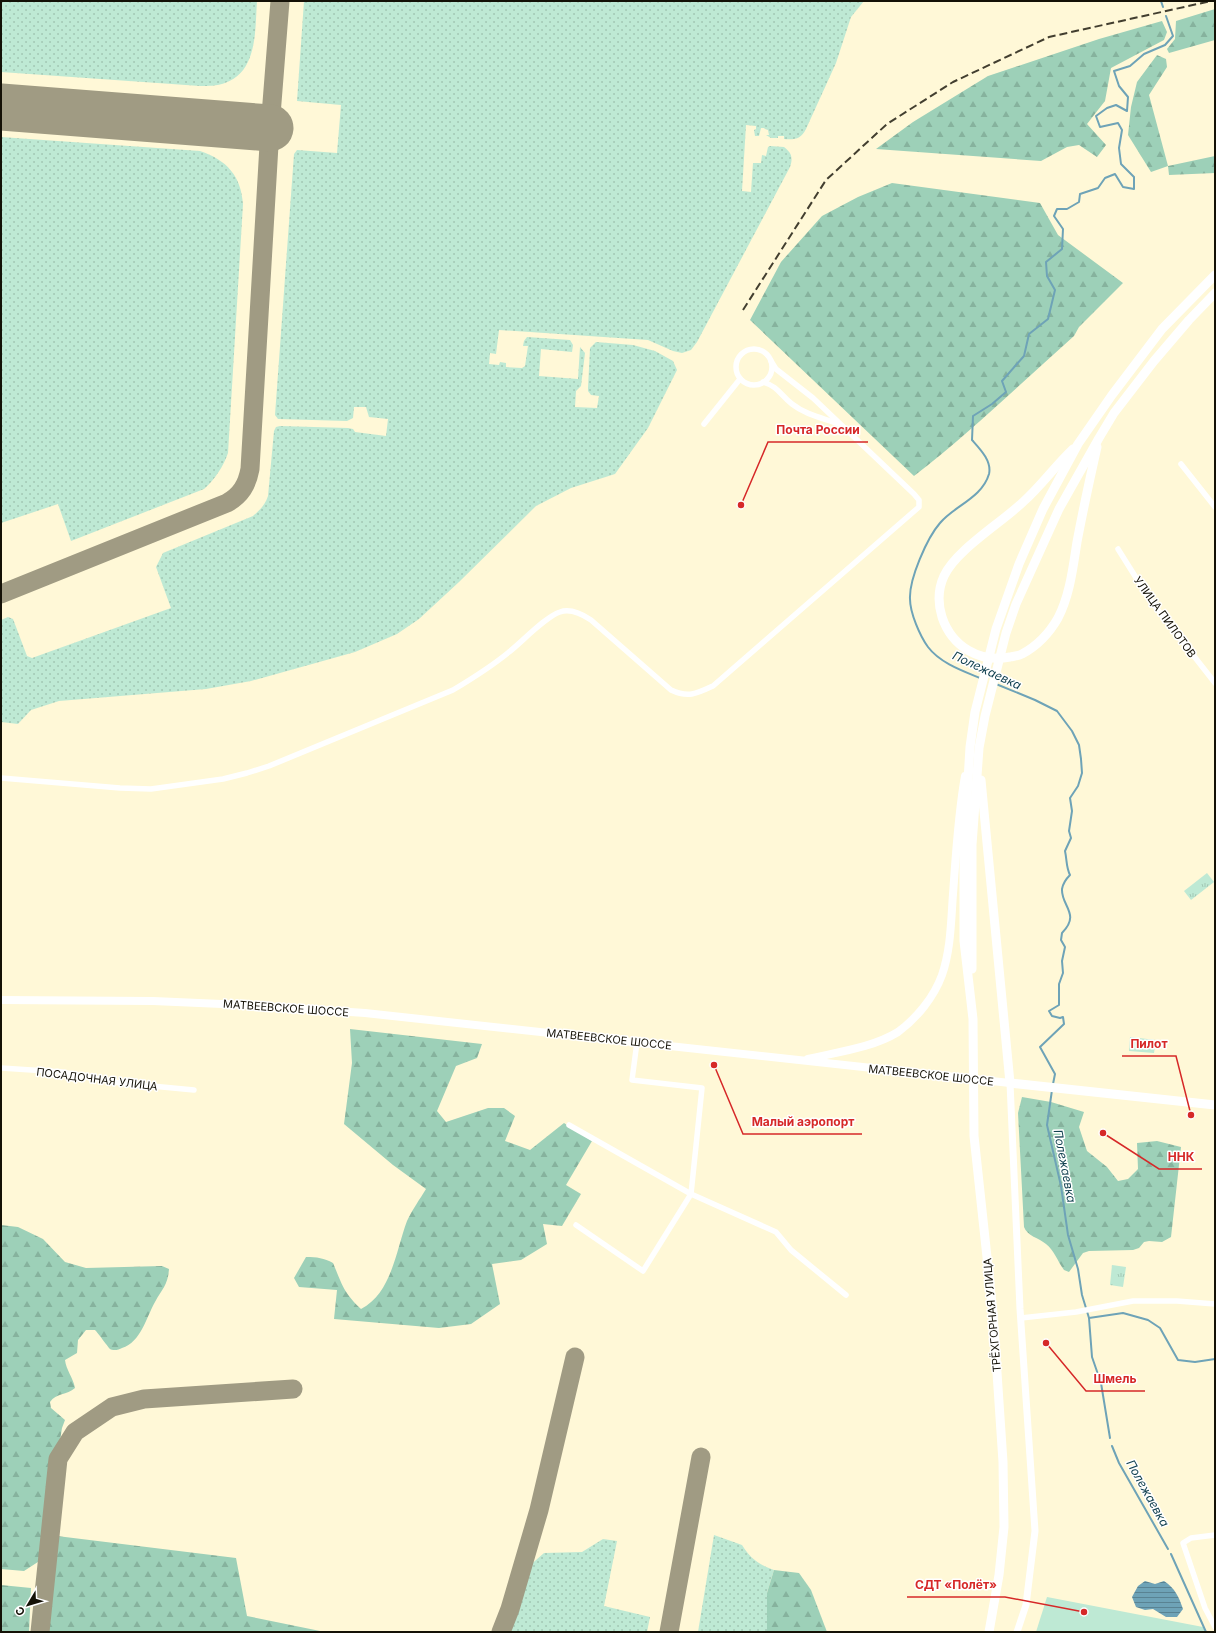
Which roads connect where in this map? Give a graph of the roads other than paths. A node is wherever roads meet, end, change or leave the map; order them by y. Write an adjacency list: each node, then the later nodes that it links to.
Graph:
1 (1215, 274): 9 (main road)
2 (1215, 293): 8 (main road)
3 (770, 361): 4 (street); 5 (street); 7 (street)
4 (740, 379): 5 (street); 6 (street)
5 (763, 382): 7 (street)
6 (704, 424)
7 (842, 426): 15 (street)
8 (1099, 438): 9 (main road); 14 (main road)
9 (1078, 444): 14 (main road)
10 (1181, 464): 11 (street)
11 (1215, 507)
12 (1118, 549): 13 (street, УЛИЦА ПИЛОТОВ)
13 (1215, 683)
14 (974, 747): 18 (main road); 20 (main road); 31 (main road, ТРЁХГОРНАЯ УЛИЦА)
15 (1, 778)
16 (1, 1000): 17 (main road, МАТВЕЕВСКОЕ ШОССЕ)
17 (637, 1042): 18 (main road, МАТВЕЕВСКОЕ ШОССЕ); 24 (street)
18 (801, 1060): 20 (main road, МАТВЕЕВСКОЕ ШОССЕ)
19 (1, 1068): 21 (street, ПОСАДОЧНАЯ УЛИЦА)
20 (1010, 1083): 22 (main road, МАТВЕЕВСКОЕ ШОССЕ); 28 (street)
21 (194, 1090)
22 (1215, 1105)
23 (569, 1125): 24 (street)
24 (691, 1194): 25 (street); 26 (street)
25 (576, 1225)
26 (846, 1295)
27 (1215, 1304): 28 (street)
28 (1021, 1318): 32 (street)
29 (1215, 1536): 30 (street)
30 (1215, 1627)
31 (989, 1632)
32 (1017, 1632)

